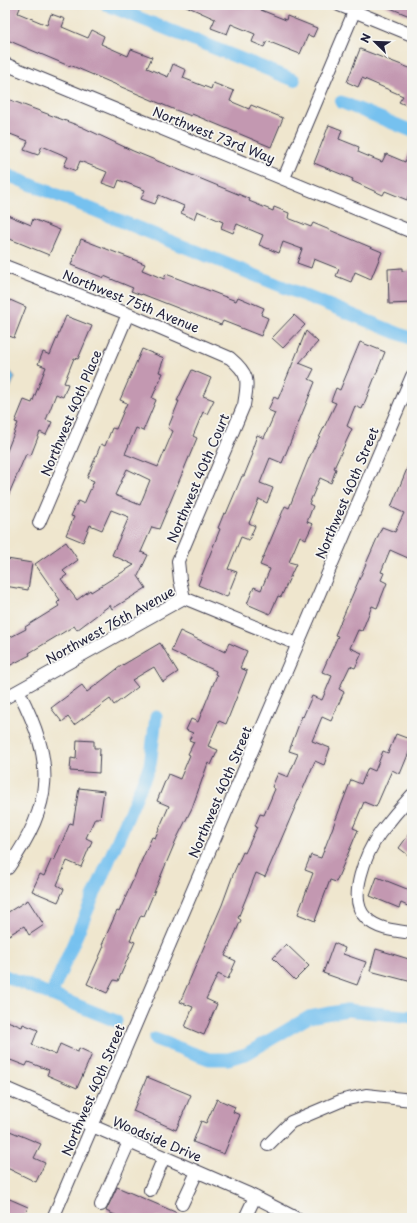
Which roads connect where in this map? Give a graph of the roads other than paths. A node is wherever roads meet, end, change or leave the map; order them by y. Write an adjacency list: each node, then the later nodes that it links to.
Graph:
1 (339, 5): 2 (street)
2 (356, 8): 3 (street); 5 (street)
3 (412, 35)
4 (5, 64): 5 (street, Northwest 73rd Way)
5 (284, 178): 6 (street, Northwest 73rd Way)
6 (412, 232)
7 (5, 266): 8 (street, Northwest 75th Avenue)
8 (128, 314): 9 (street, Northwest 75th Avenue); 11 (street, Northwest 40th Place)
9 (243, 369): 12 (street, Northwest 40th Court)
10 (412, 376): 13 (street, Northwest 40th Street)
11 (39, 523)
12 (184, 598): 13 (street, Northwest 76th Avenue); 14 (street, Northwest 76th Avenue)
13 (297, 644): 21 (street, Northwest 40th Street)
14 (19, 692): 15 (street, Northwest 76th Avenue); 17 (street)
15 (5, 698)
16 (412, 795): 18 (street)
17 (8, 868)
18 (412, 933)
19 (5, 1088): 21 (street, Woodside Drive)
20 (412, 1100): 23 (street)
21 (93, 1127): 22 (street, Woodside Drive); 30 (street, Northwest 40th Street)
22 (129, 1142): 24 (street, Woodside Drive); 29 (street)
23 (268, 1145)
24 (164, 1157): 25 (street, Woodside Drive); 26 (street)
25 (197, 1172): 27 (street, Woodside Drive); 28 (street)
26 (150, 1190)
27 (255, 1197): 31 (street); 32 (street, Woodside Drive)
28 (182, 1204)
29 (101, 1205)
30 (53, 1218)
31 (244, 1218)
32 (296, 1218)

